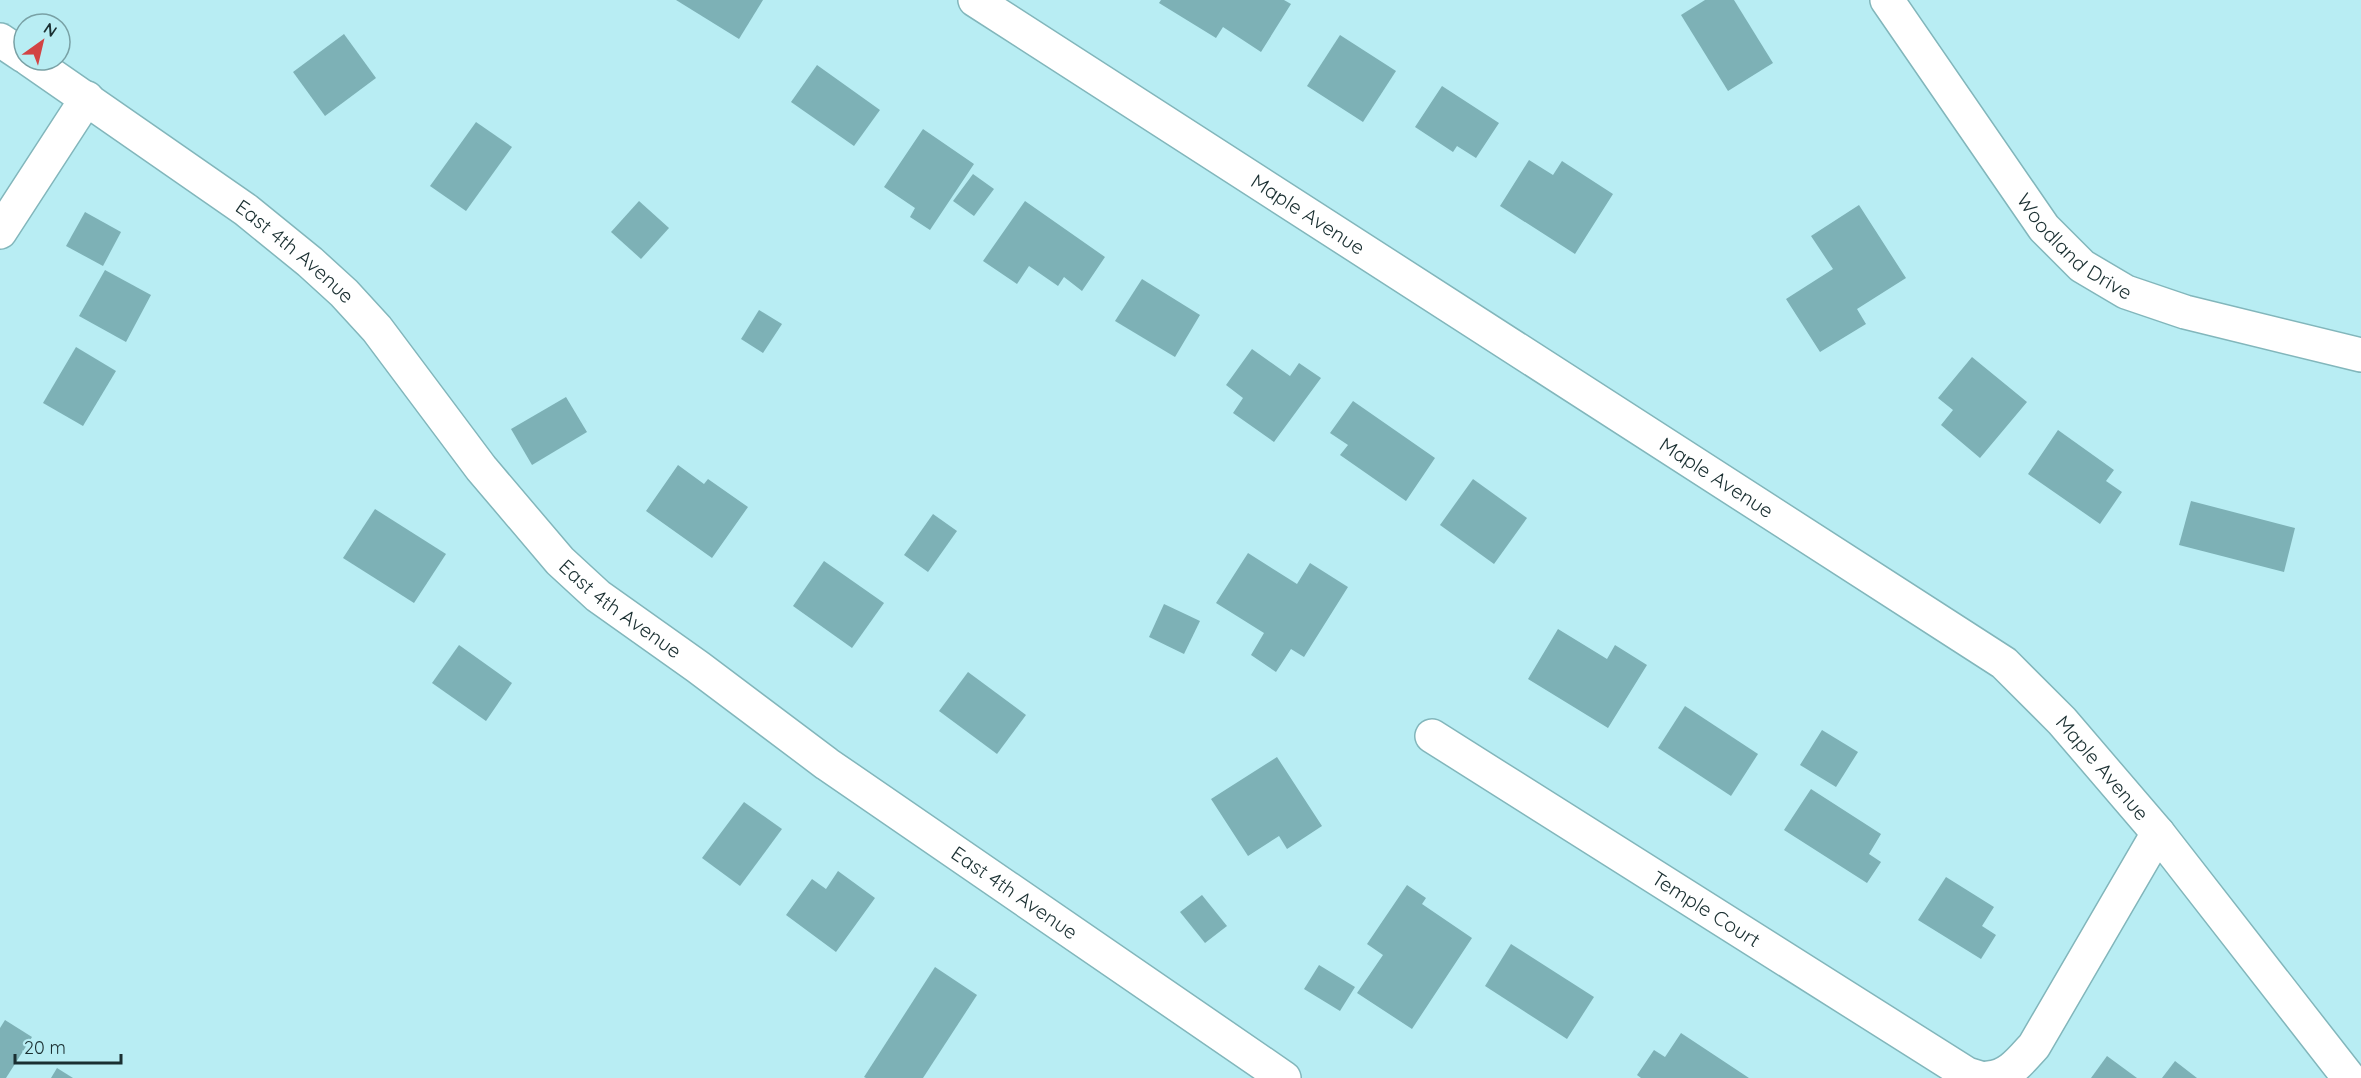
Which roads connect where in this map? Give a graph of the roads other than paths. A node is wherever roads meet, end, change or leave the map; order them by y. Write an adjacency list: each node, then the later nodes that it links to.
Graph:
1 (975, 0): 8 (street, Maple Avenue)
2 (1887, 0): 6 (street, Woodland Drive)
3 (48, 72): 4 (street, East 4th Avenue)
4 (87, 98): 5 (street); 9 (street, East 4th Avenue)
5 (0, 232)
6 (2361, 355)
7 (1432, 736): 10 (street, Temple Court)
8 (2158, 833): 11 (street); 12 (street, Maple Avenue)
9 (1284, 1078)
10 (1980, 1078)
11 (1988, 1078)
12 (2349, 1078)

